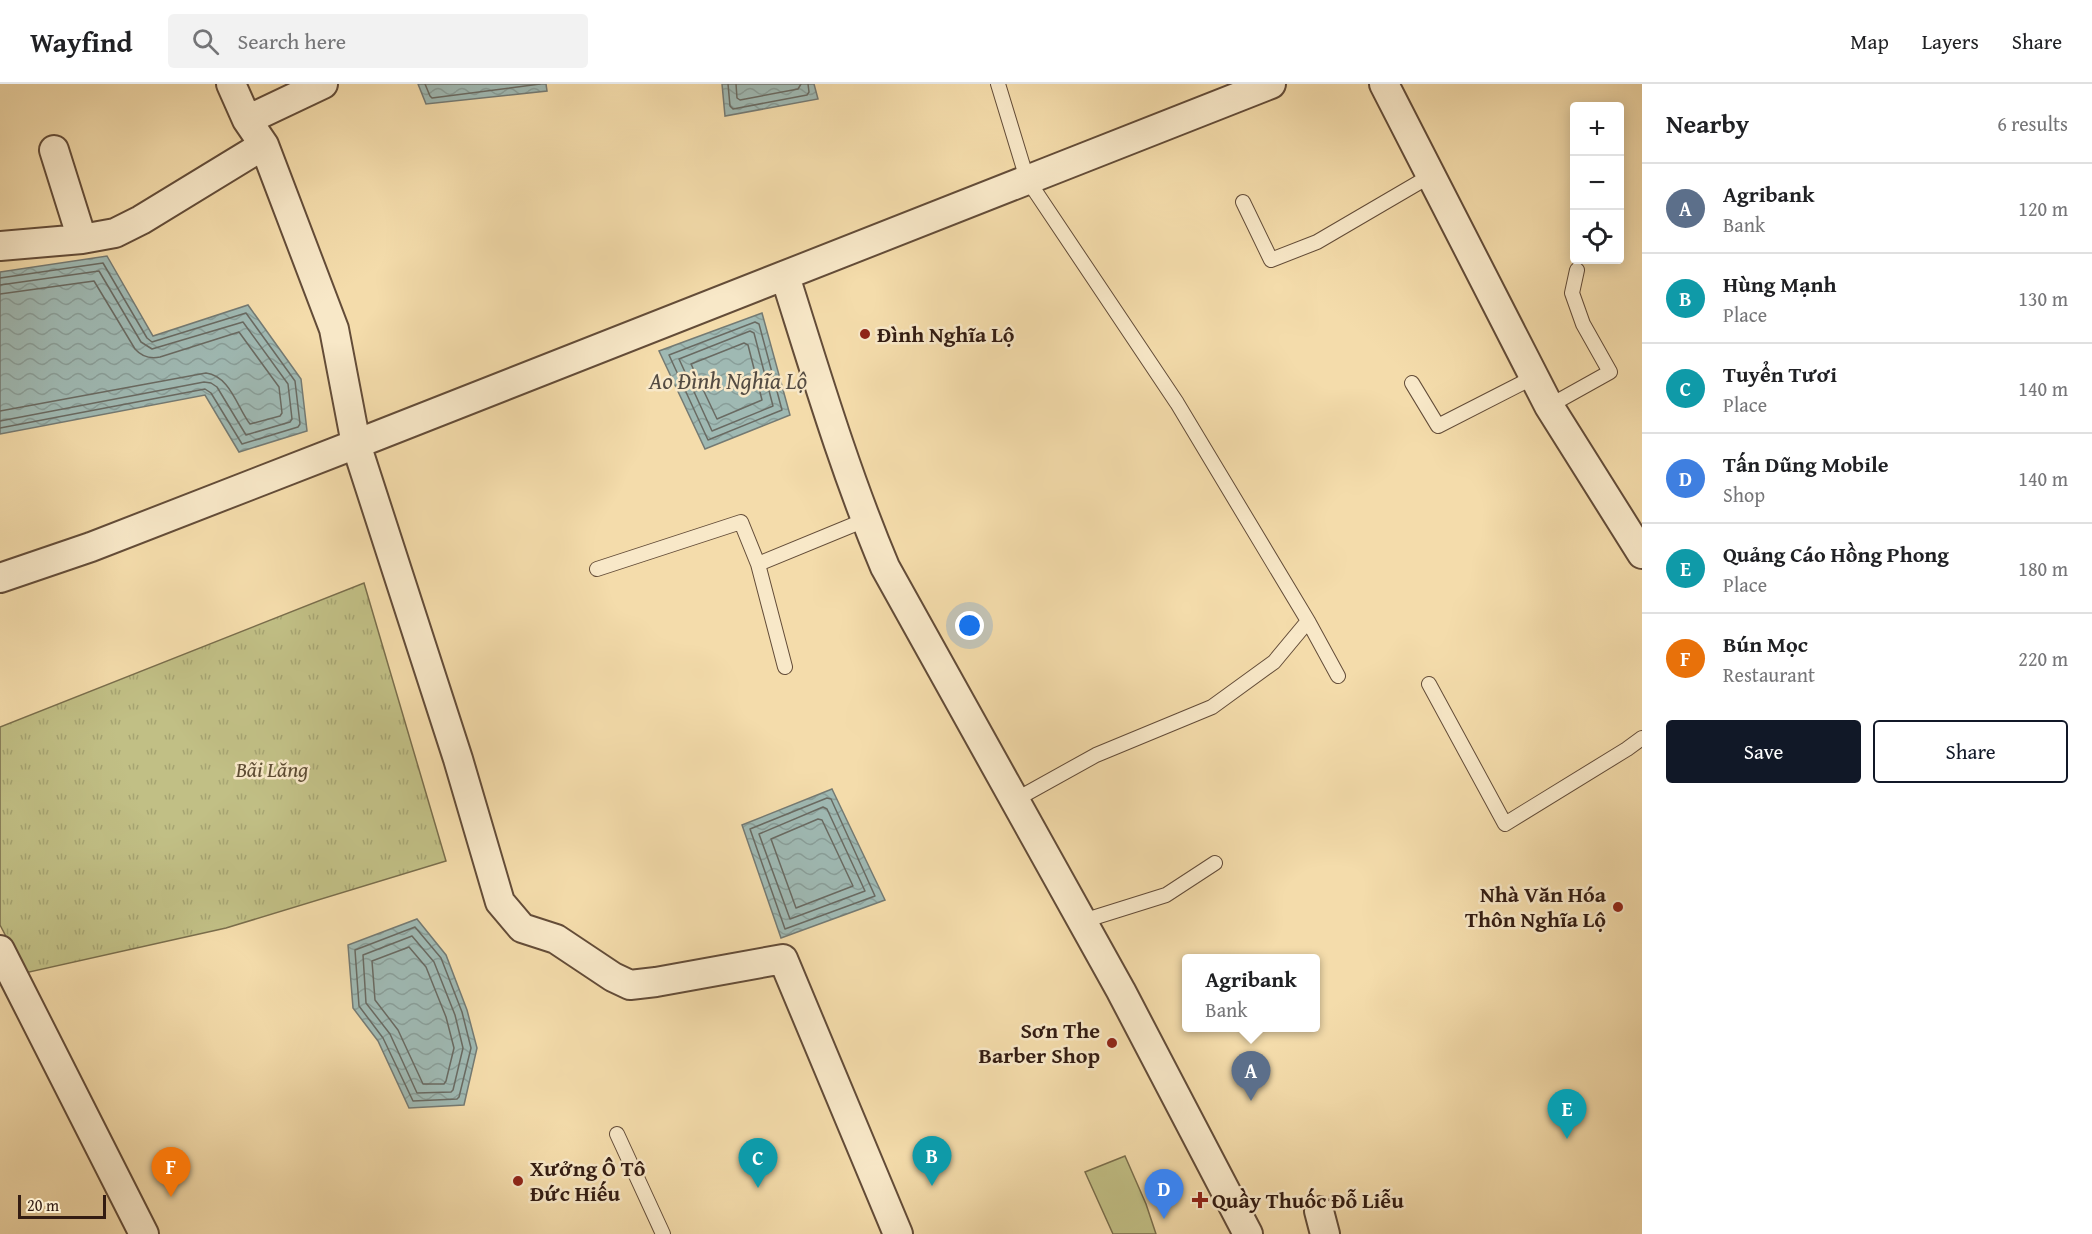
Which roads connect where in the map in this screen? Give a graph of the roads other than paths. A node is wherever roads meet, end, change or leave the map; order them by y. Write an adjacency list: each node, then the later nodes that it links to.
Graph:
1 (231, 84): 6 (street)
2 (323, 84): 6 (street)
3 (998, 84): 10 (lane)
4 (1272, 84): 10 (street)
5 (1384, 84): 9 (street)
6 (247, 120): 7 (street)
7 (264, 145): 12 (street); 19 (street)
8 (54, 150): 12 (street)
9 (1430, 176): 11 (lane); 16 (street)
10 (1027, 179): 15 (street); 25 (lane)
11 (1243, 202)
12 (82, 239): 13 (street)
13 (0, 246)
14 (1577, 270): 18 (lane)
15 (785, 276): 19 (street); 20 (street)
16 (1534, 377): 17 (lane); 18 (street)
17 (1412, 383)
18 (1549, 406): 21 (street)
19 (356, 444): 24 (street); 37 (street)
20 (866, 520): 22 (lane); 30 (street)
21 (1642, 554)
22 (758, 564): 23 (lane); 26 (lane)
23 (597, 569)
24 (0, 578)
25 (1308, 621): 27 (lane); 30 (lane)
26 (785, 667)
27 (1338, 676)
28 (1429, 684): 29 (lane)
29 (1642, 738)
30 (1015, 800): 32 (street)
31 (1215, 863): 32 (lane)
32 (1083, 921): 38 (street)
33 (0, 950): 35 (street)
34 (617, 1134): 36 (lane)
35 (144, 1234)
36 (663, 1234)
37 (898, 1234)
38 (1248, 1234)

